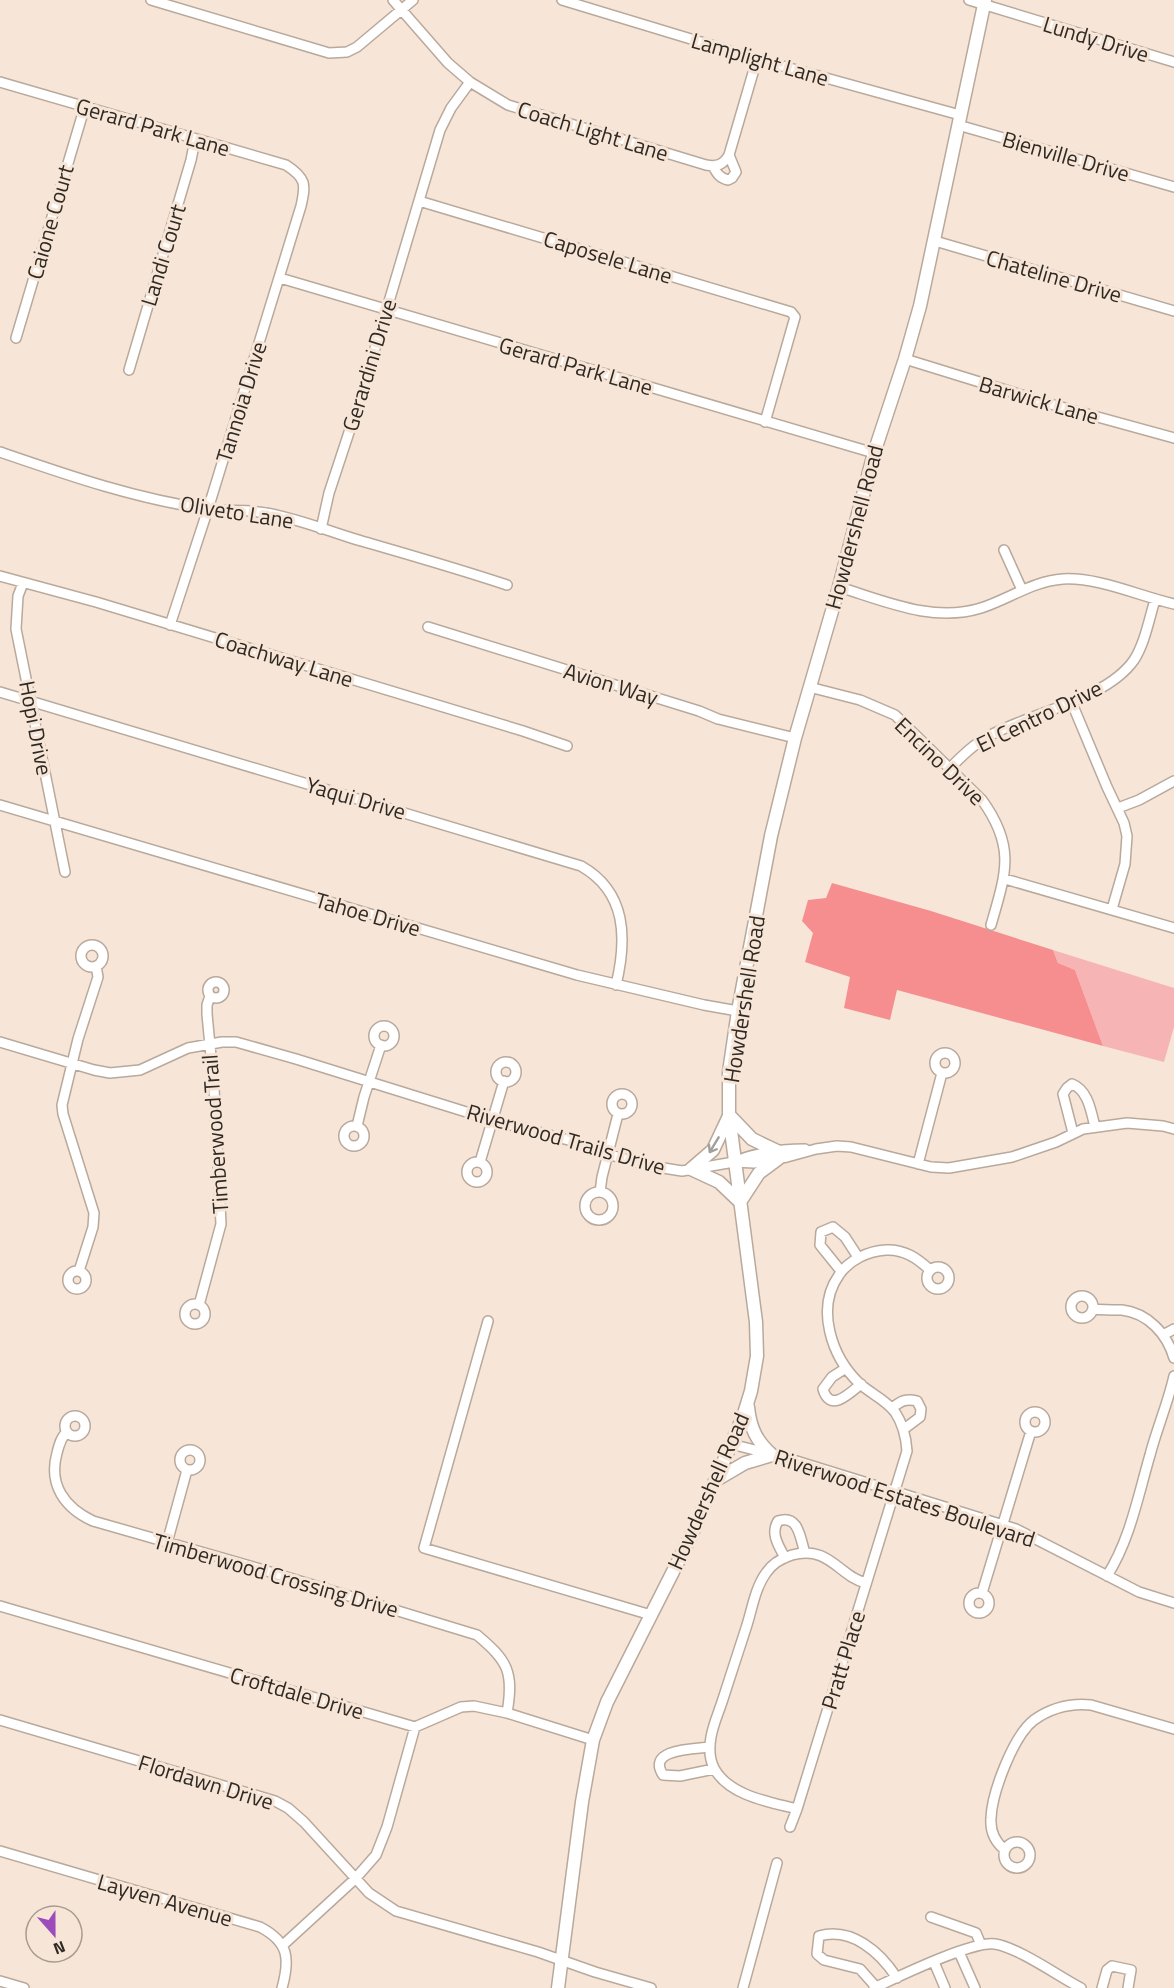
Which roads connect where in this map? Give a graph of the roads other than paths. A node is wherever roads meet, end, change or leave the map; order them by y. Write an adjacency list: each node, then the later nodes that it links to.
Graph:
1 (151, 0): 7 (street)
2 (393, 0): 7 (street, Coach Light Lane)
3 (413, 0): 7 (street)
4 (562, 0): 8 (street, Lamplight Lane)
5 (969, 0): 6 (street, Lundy Drive)
6 (984, 3): 9 (street, Lundy Drive); 13 (main road, Howdershell Road)
7 (401, 9): 11 (street, Coach Light Lane)
8 (758, 59): 13 (street, Lamplight Lane); 15 (street)
9 (1174, 62)
10 (0, 82): 12 (street, Gerard Park Lane)
11 (470, 82): 16 (street, Coach Light Lane); 19 (street, Gerardini Drive)
12 (85, 106): 14 (street, Gerard Park Lane); 24 (street, Caione Court)
13 (959, 120): 18 (street, Bienville Drive); 20 (main road, Howdershell Road)
14 (195, 140): 17 (street, Gerard Park Lane); 26 (street, Landi Court)
15 (729, 155): 16 (street); 16 (street, Coach Light Lane)
16 (713, 166)
17 (302, 177): 21 (street, Tannoia Drive)
18 (1174, 186)
19 (418, 201): 22 (street, Gerardini Drive); 27 (street, Caposele Lane)
20 (935, 241): 23 (street, Chateline Drive); 25 (main road, Howdershell Road)
21 (280, 278): 22 (street, Gerard Park Lane); 31 (street, Tannoia Drive)
22 (385, 310): 27 (street, Gerard Park Lane); 32 (street, Gerardini Drive)
23 (1174, 311)
24 (16, 338)
25 (905, 360): 28 (street, Barwick Lane); 30 (main road, Howdershell Road)
26 (129, 370)
27 (765, 422): 30 (street, Gerard Park Lane)
28 (1174, 438)
29 (0, 452): 31 (street, Oliveto Lane)
30 (874, 453): 37 (main road, Howdershell Road)
31 (208, 509): 32 (street, Oliveto Lane); 41 (street, Tannoia Drive)
32 (321, 529): 36 (street, Oliveto Lane)
33 (1004, 550): 38 (street)
34 (0, 576): 35 (street, Coachway Lane)
35 (23, 584): 41 (street, Coachway Lane); 45 (street, Hopi Drive)
36 (507, 585)
37 (839, 587): 38 (street); 43 (main road, Howdershell Road)
38 (1022, 590): 39 (street)
39 (1155, 600): 40 (street); 46 (street, El Centro Drive)
40 (1174, 604)
41 (170, 625): 48 (street, Coachway Lane)
42 (428, 627): 47 (street, Avion Way)
43 (809, 687): 47 (main road, Howdershell Road); 49 (street, Encino Drive)
44 (0, 692): 45 (street, Yaqui Drive)
45 (30, 701): 53 (street, Hopi Drive); 60 (street, Yaqui Drive)
46 (1071, 701): 49 (street, El Centro Drive); 52 (street)
47 (795, 738): 62 (main road, Howdershell Road)
48 (567, 746)
49 (950, 768): 55 (street, Encino Drive)
50 (1174, 780): 52 (street)
51 (0, 806): 53 (street, Tahoe Drive)
52 (1118, 808): 56 (street)
53 (54, 822): 54 (street, Hopi Drive); 60 (street, Tahoe Drive)
54 (65, 872)
55 (1005, 879): 56 (street); 57 (street, Encino Drive)
56 (1112, 909): 58 (street)
57 (991, 925)
58 (1174, 927)
59 (96, 966): 66 (street)
60 (616, 985): 62 (street, Tahoe Drive)
61 (210, 996): 64 (street, Timberwood Trail)
62 (738, 1011): 71 (main road, Howdershell Road)
63 (0, 1042): 66 (street, Riverwood Trails Drive)
64 (210, 1044): 66 (street, Riverwood Trails Drive); 69 (street, Riverwood Trails Drive); 89 (street, Timberwood Trail)
65 (381, 1045): 69 (street)
66 (72, 1064): 87 (street)
67 (942, 1073): 81 (street)
68 (504, 1081): 72 (street)
69 (370, 1082): 72 (street, Riverwood Trails Drive); 73 (street)
70 (618, 1114): 77 (street)
71 (729, 1115): 78 (main road); 80 (main road, Howdershell Road); 82 (main road, one-way to 82)
72 (492, 1120): 77 (street, Riverwood Trails Drive); 79 (street)
73 (357, 1126)
74 (1095, 1127): 75 (street); 76 (street); 76 (street)
75 (1174, 1129)
76 (1073, 1133): 81 (street)
77 (608, 1154): 82 (street, Riverwood Trails Drive); 83 (street)
78 (778, 1155): 80 (street, Riverwood Trails Drive); 81 (street, Riverwood Trails Drive); 84 (main road)
79 (480, 1162)
80 (734, 1162): 82 (street, Riverwood Trails Drive); 84 (main road, Howdershell Road)
81 (918, 1164)
82 (691, 1169): 84 (main road)
83 (600, 1191)
84 (740, 1202): 98 (main road, Howdershell Road)
85 (858, 1257): 86 (street); 88 (street); 88 (street)
86 (930, 1270)
87 (79, 1271)
88 (841, 1272): 95 (street)
89 (199, 1305)
90 (1093, 1309): 93 (street)
91 (488, 1321): 117 (street)
92 (1174, 1329): 93 (street)
93 (1163, 1335): 94 (street)
94 (1174, 1357)
95 (846, 1368): 97 (street); 97 (street)
96 (1174, 1376): 112 (street)
97 (861, 1384): 99 (street)
98 (748, 1402): 103 (main road, Howdershell Road); 104 (main road)
99 (892, 1408): 100 (street); 100 (street)
100 (903, 1428): 107 (street, Pratt Place)
101 (1031, 1431): 108 (street)
102 (67, 1432): 109 (street, Timberwood Crossing Drive)
103 (731, 1444): 104 (street, Riverwood Estates Boulevard); 106 (main road, Howdershell Road)
104 (772, 1455): 106 (main road); 107 (street, Riverwood Estates Boulevard)
105 (187, 1470): 109 (street)
106 (716, 1480): 117 (main road, Howdershell Road)
107 (894, 1493): 108 (street, Riverwood Estates Boulevard); 113 (street, Pratt Place)
108 (1002, 1526): 112 (street, Riverwood Estates Boulevard); 114 (street)
109 (167, 1543): 118 (street, Timberwood Crossing Drive)
110 (805, 1553): 111 (street); 111 (street); 113 (street)
111 (785, 1558): 123 (street)
112 (1107, 1576): 115 (street, Riverwood Estates Boulevard)
113 (866, 1583): 125 (street, Pratt Place)
114 (982, 1593)
115 (1174, 1603)
116 (0, 1606): 120 (street, Croftdale Drive)
117 (651, 1615): 122 (main road, Howdershell Road)
118 (507, 1713): 120 (street); 122 (street)
119 (0, 1720): 130 (street, Flordawn Drive)
120 (415, 1727): 130 (street)
121 (1174, 1729): 127 (street)
122 (593, 1740): 135 (main road, Howdershell Road)
123 (710, 1747): 124 (street); 124 (street)
124 (714, 1769): 125 (street)
125 (798, 1809): 126 (street, Pratt Place)
126 (790, 1827)
127 (1005, 1850)
128 (0, 1851): 132 (street, Layven Avenue)
129 (777, 1863): 143 (street)
130 (355, 1879): 132 (street); 135 (street, Flordawn Drive)
131 (931, 1917): 133 (street)
132 (283, 1945): 140 (street)
133 (981, 1945): 134 (street); 146 (street)
134 (959, 1952): 136 (street); 145 (street)
135 (562, 1961): 141 (main road, Howdershell Road); 142 (street, Flordawn Drive)
136 (934, 1962): 138 (street); 144 (street)
137 (0, 1981): 139 (street)
138 (884, 1984): 138 (street)
139 (24, 1988)
140 (282, 1988)
141 (558, 1988)
142 (651, 1988)
143 (743, 1988)
144 (945, 1988)
145 (975, 1988)
146 (1081, 1988)
147 (1102, 1988): 148 (street)
148 (1128, 1988)

